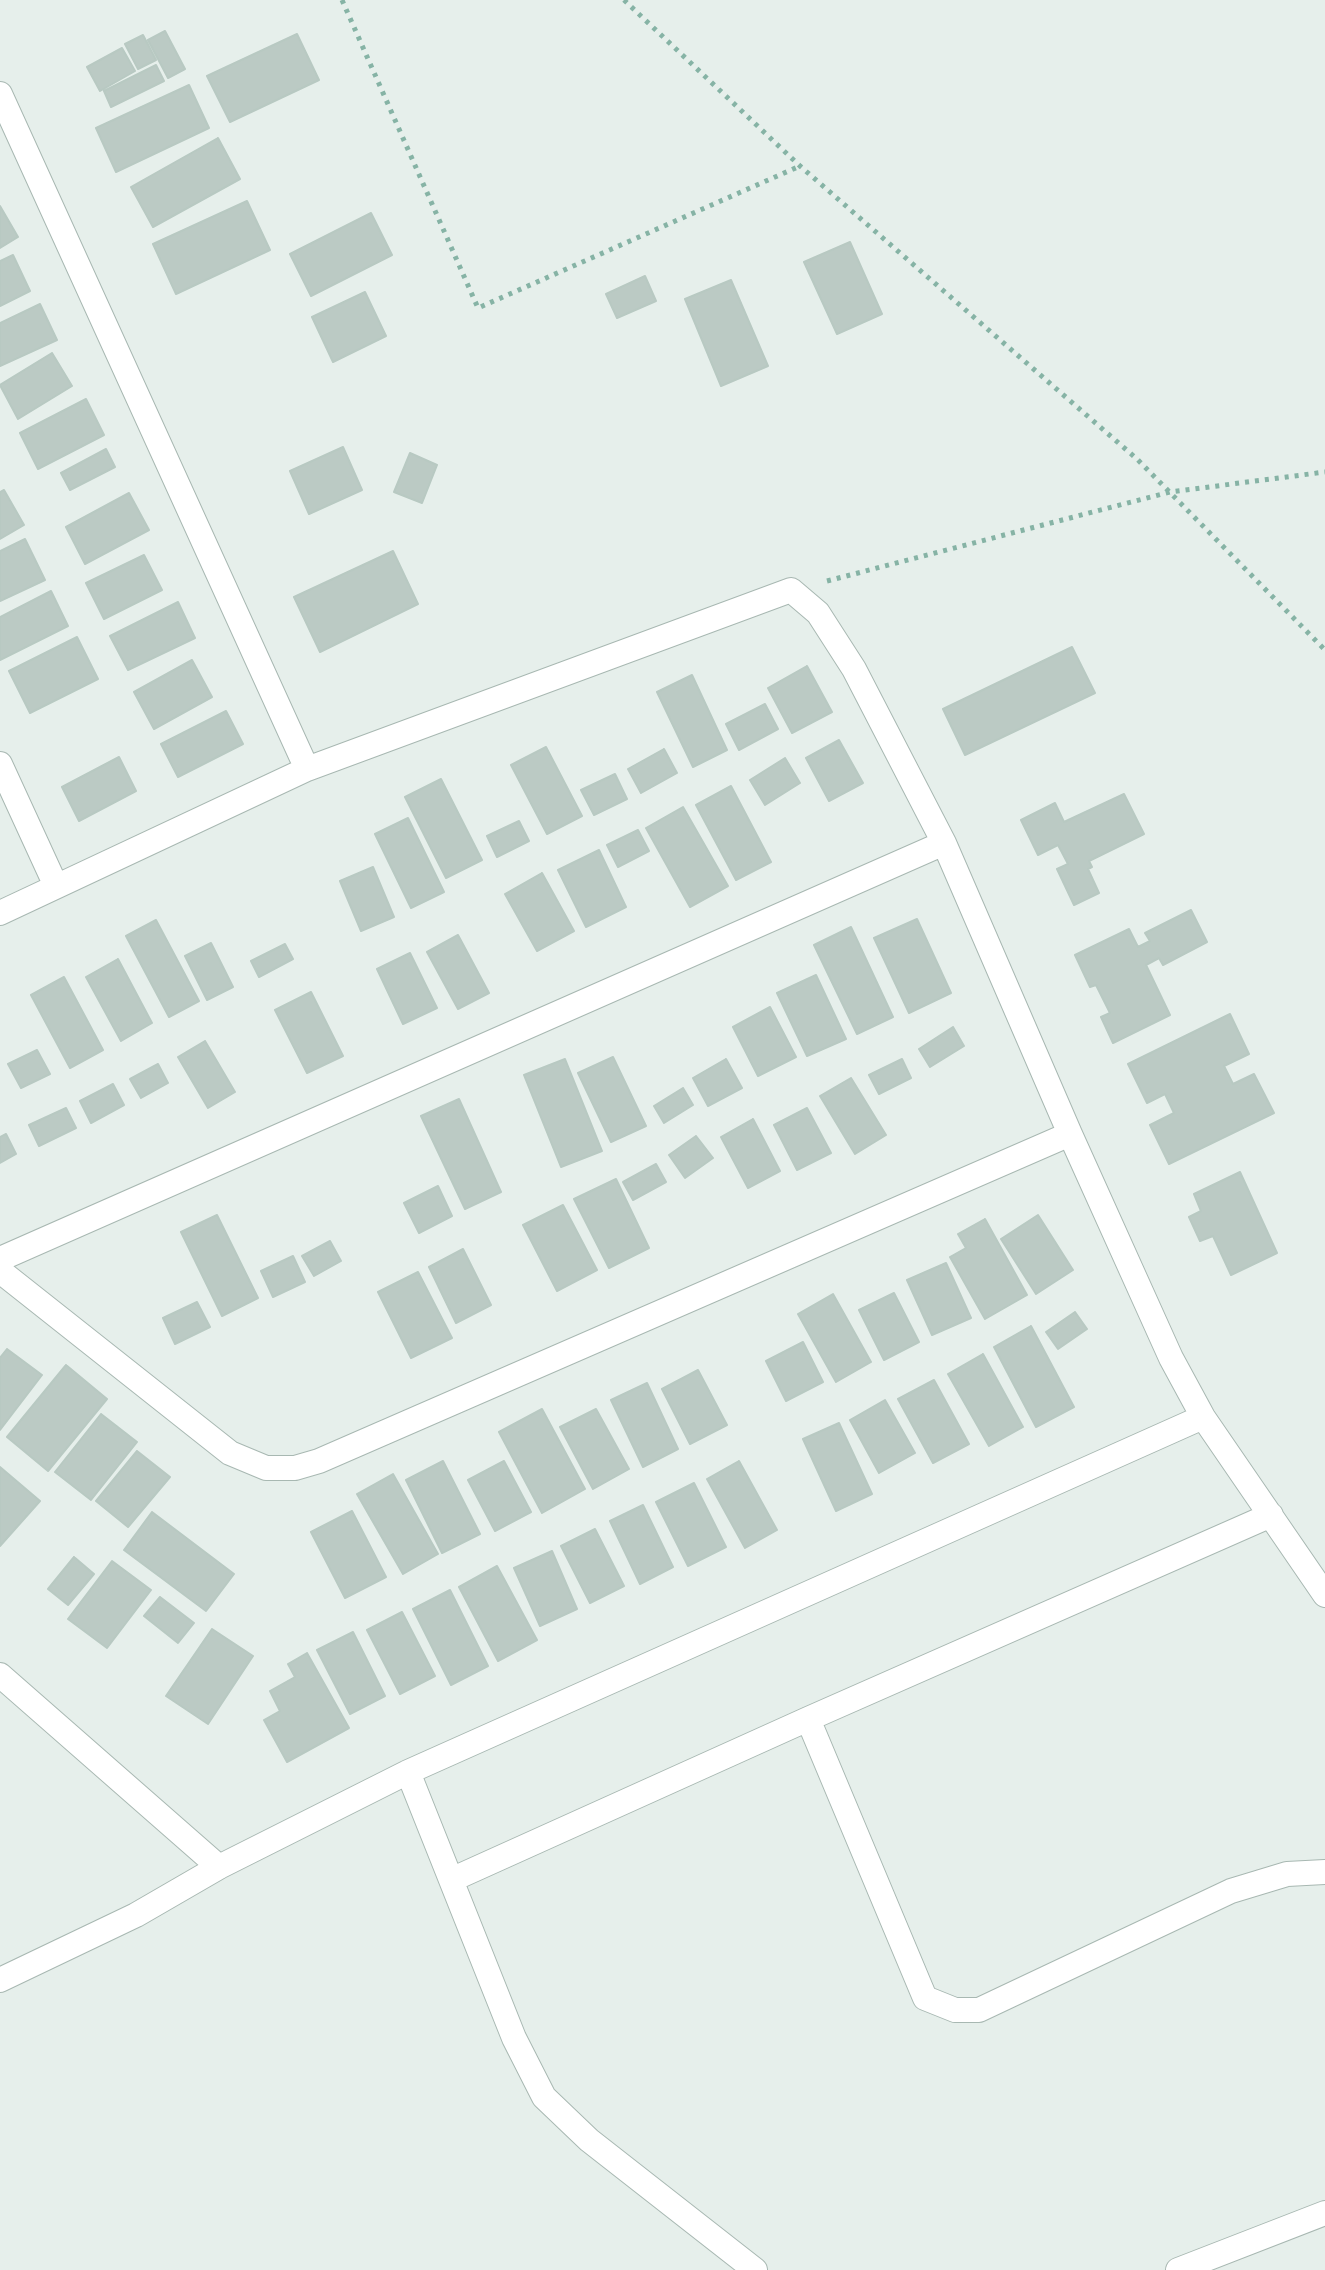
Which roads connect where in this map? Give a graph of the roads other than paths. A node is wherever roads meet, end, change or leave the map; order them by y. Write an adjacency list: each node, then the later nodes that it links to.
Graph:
1 (0, 94): 3 (street)
2 (0, 764): 5 (street)
3 (307, 769): 4 (street); 5 (street)
4 (944, 843): 7 (street); 8 (street)
5 (56, 886): 6 (street)
6 (0, 913)
7 (1070, 1134): 9 (street); 10 (street)
8 (0, 1259)
9 (0, 1271)
10 (1203, 1417): 11 (street); 15 (street)
11 (1271, 1515): 12 (street); 14 (street)
12 (1325, 1595)
13 (0, 1675): 16 (street)
14 (808, 1719): 17 (street); 18 (street)
15 (408, 1772): 16 (street); 18 (street)
16 (219, 1867): 19 (street)
17 (1325, 1872)
18 (451, 1880): 21 (street)
19 (0, 1980)
20 (1325, 2213): 22 (street)
21 (755, 2270)
22 (1178, 2270)

